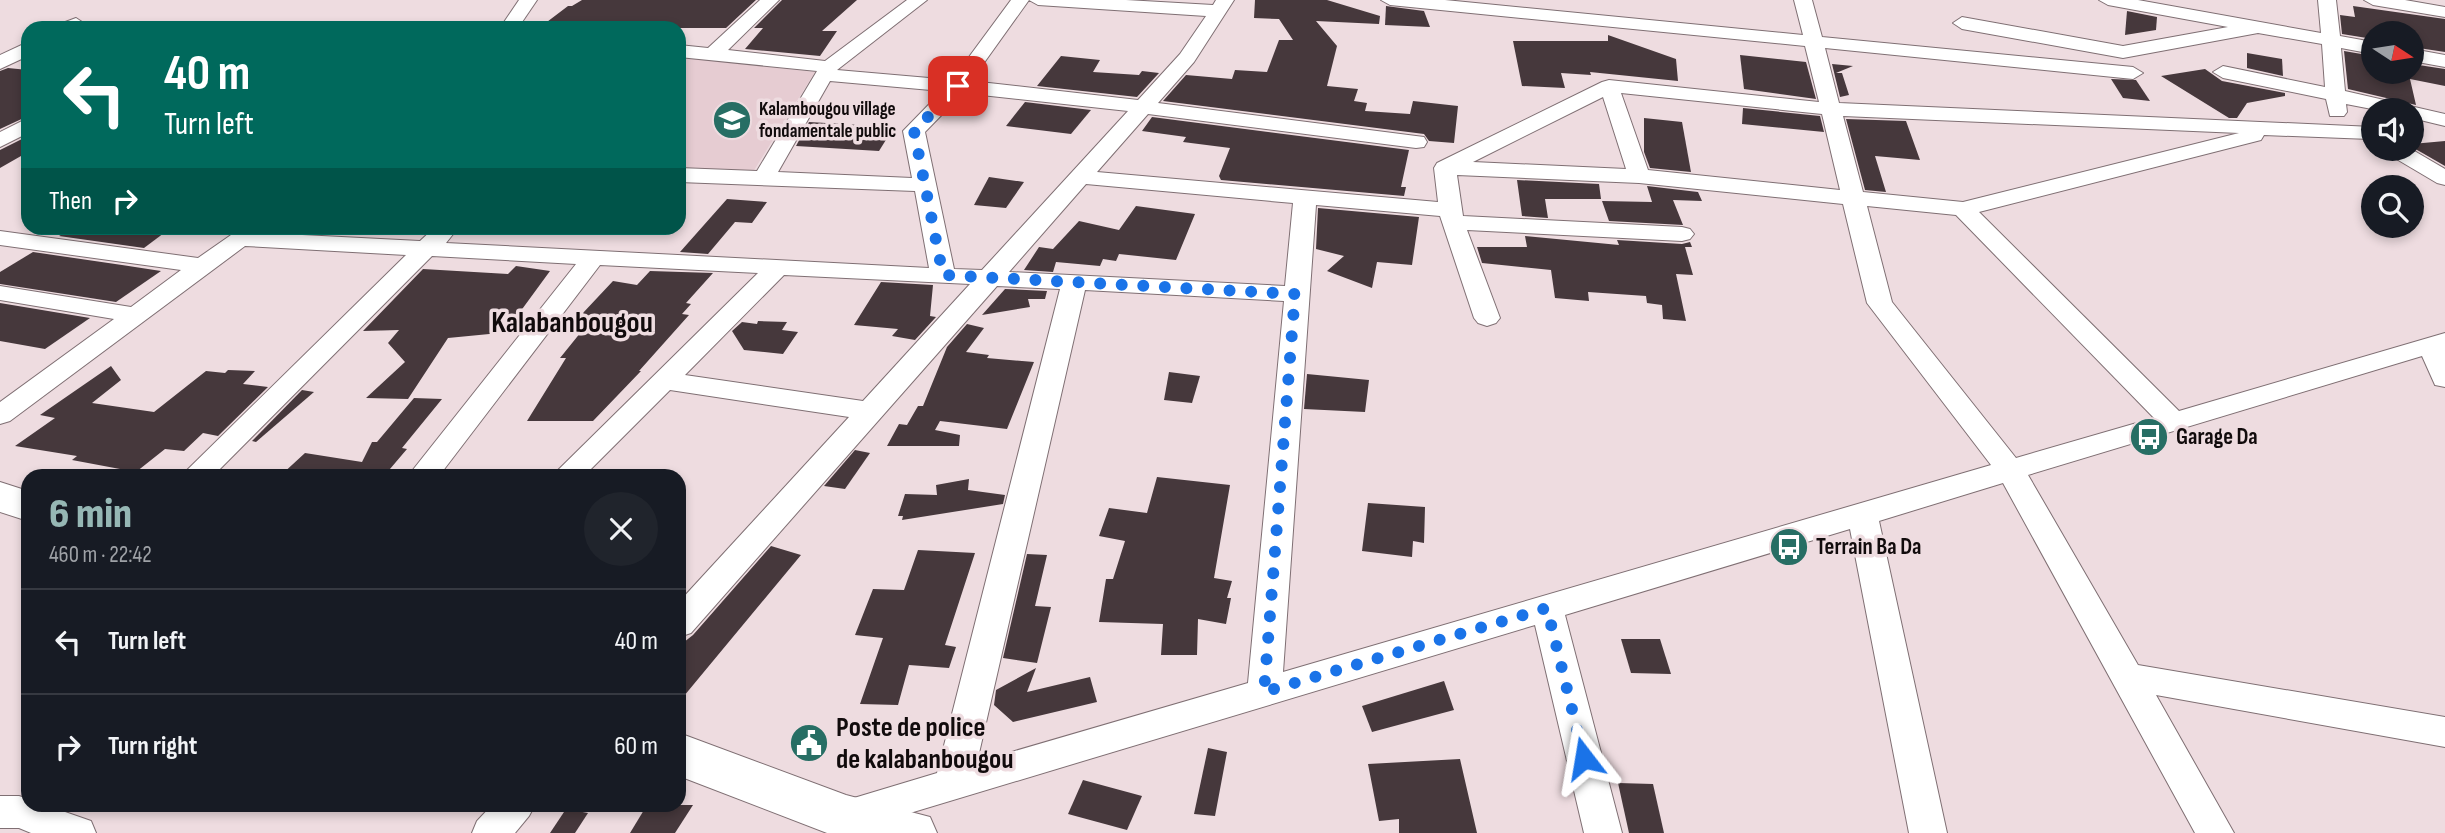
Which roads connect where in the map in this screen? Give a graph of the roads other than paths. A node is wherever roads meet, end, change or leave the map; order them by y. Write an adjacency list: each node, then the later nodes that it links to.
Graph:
1 (528, 0): 13 (street)
2 (770, 0): 21 (street)
3 (918, 0): 26 (street)
4 (1020, 0): 29 (street)
5 (1038, 0): 11 (street)
6 (1390, 0): 17 (street)
7 (1803, 0): 17 (street)
8 (2108, 0): 15 (street)
9 (2327, 0): 16 (street)
10 (2372, 0): 12 (street)
11 (1221, 5): 33 (street)
12 (2445, 12)
13 (514, 21)
14 (1962, 23): 15 (street)
15 (2259, 27): 16 (street)
16 (2331, 40): 18 (street); 31 (street)
17 (1814, 42): 28 (street); 34 (street)
18 (2361, 46)
19 (21, 52): 24 (street)
20 (686, 52): 21 (street)
21 (712, 55): 26 (street)
22 (2424, 57): 23 (street)
23 (2445, 61)
24 (0, 63): 25 (street)
25 (21, 65)
26 (827, 71): 29 (street); 49 (street)
27 (2223, 72): 31 (street)
28 (2133, 73)
29 (958, 86): 33 (street); 51 (street)
30 (1609, 86): 34 (street); 45 (street); 47 (street)
31 (2336, 95): 32 (street); 37 (street)
32 (2361, 100)
33 (1144, 106): 42 (street); 48 (street)
34 (1830, 109): 39 (street); 53 (street)
35 (2424, 115): 36 (street)
36 (2445, 120)
37 (2361, 127)
38 (21, 128): 41 (street)
39 (2284, 129): 40 (street); 54 (street)
40 (2361, 133)
41 (0, 142): 43 (street)
42 (1416, 142)
43 (21, 144)
44 (2416, 161): 50 (street)
45 (1445, 168): 47 (street); 55 (street)
46 (686, 175): 49 (street)
47 (1639, 176): 53 (street)
48 (1080, 177): 52 (street); 66 (street)
49 (764, 178): 51 (street)
50 (2445, 178)
51 (927, 185): 65 (street)
52 (1305, 197): 55 (street); 69 (street)
53 (1854, 200): 54 (street); 81 (street)
54 (1963, 209): 77 (street)
55 (1451, 216): 56 (street); 71 (street)
56 (1682, 234)
57 (245, 235): 63 (street)
58 (270, 235): 61 (street)
59 (440, 235): 61 (street)
60 (0, 237): 63 (street)
61 (425, 249): 62 (street); 78 (street)
62 (594, 257): 64 (street); 79 (street)
63 (203, 266): 70 (street)
64 (778, 267): 65 (street); 74 (street)
65 (943, 275): 66 (street)
66 (989, 279): 67 (street); 75 (street)
67 (1074, 283): 69 (street); 91 (street)
68 (0, 293): 70 (street)
69 (1295, 294): 88 (street)
70 (136, 315): 76 (street)
71 (1487, 318)
72 (2437, 343): 73 (street); 77 (street)
73 (2445, 379)
74 (663, 380): 75 (street); 80 (street)
75 (870, 411): 86 (street)
76 (0, 415)
77 (2174, 422): 81 (street)
78 (204, 469)
79 (428, 469)
80 (574, 469)
81 (2010, 470): 84 (street); 87 (street)
82 (0, 496): 83 (street)
83 (21, 504)
84 (1862, 514): 85 (street); 99 (street)
85 (1547, 608): 88 (street); 98 (street)
86 (686, 616)
87 (2128, 677): 89 (street); 100 (street)
88 (1264, 692): 91 (street)
89 (2445, 732)
90 (686, 757): 94 (street)
91 (953, 785): 94 (street)
92 (510, 812): 96 (street)
93 (12, 814): 95 (street)
94 (845, 817): 97 (street)
95 (77, 833)
96 (491, 833)
97 (911, 833)
98 (1603, 833)
99 (1928, 833)
100 (2215, 833)

